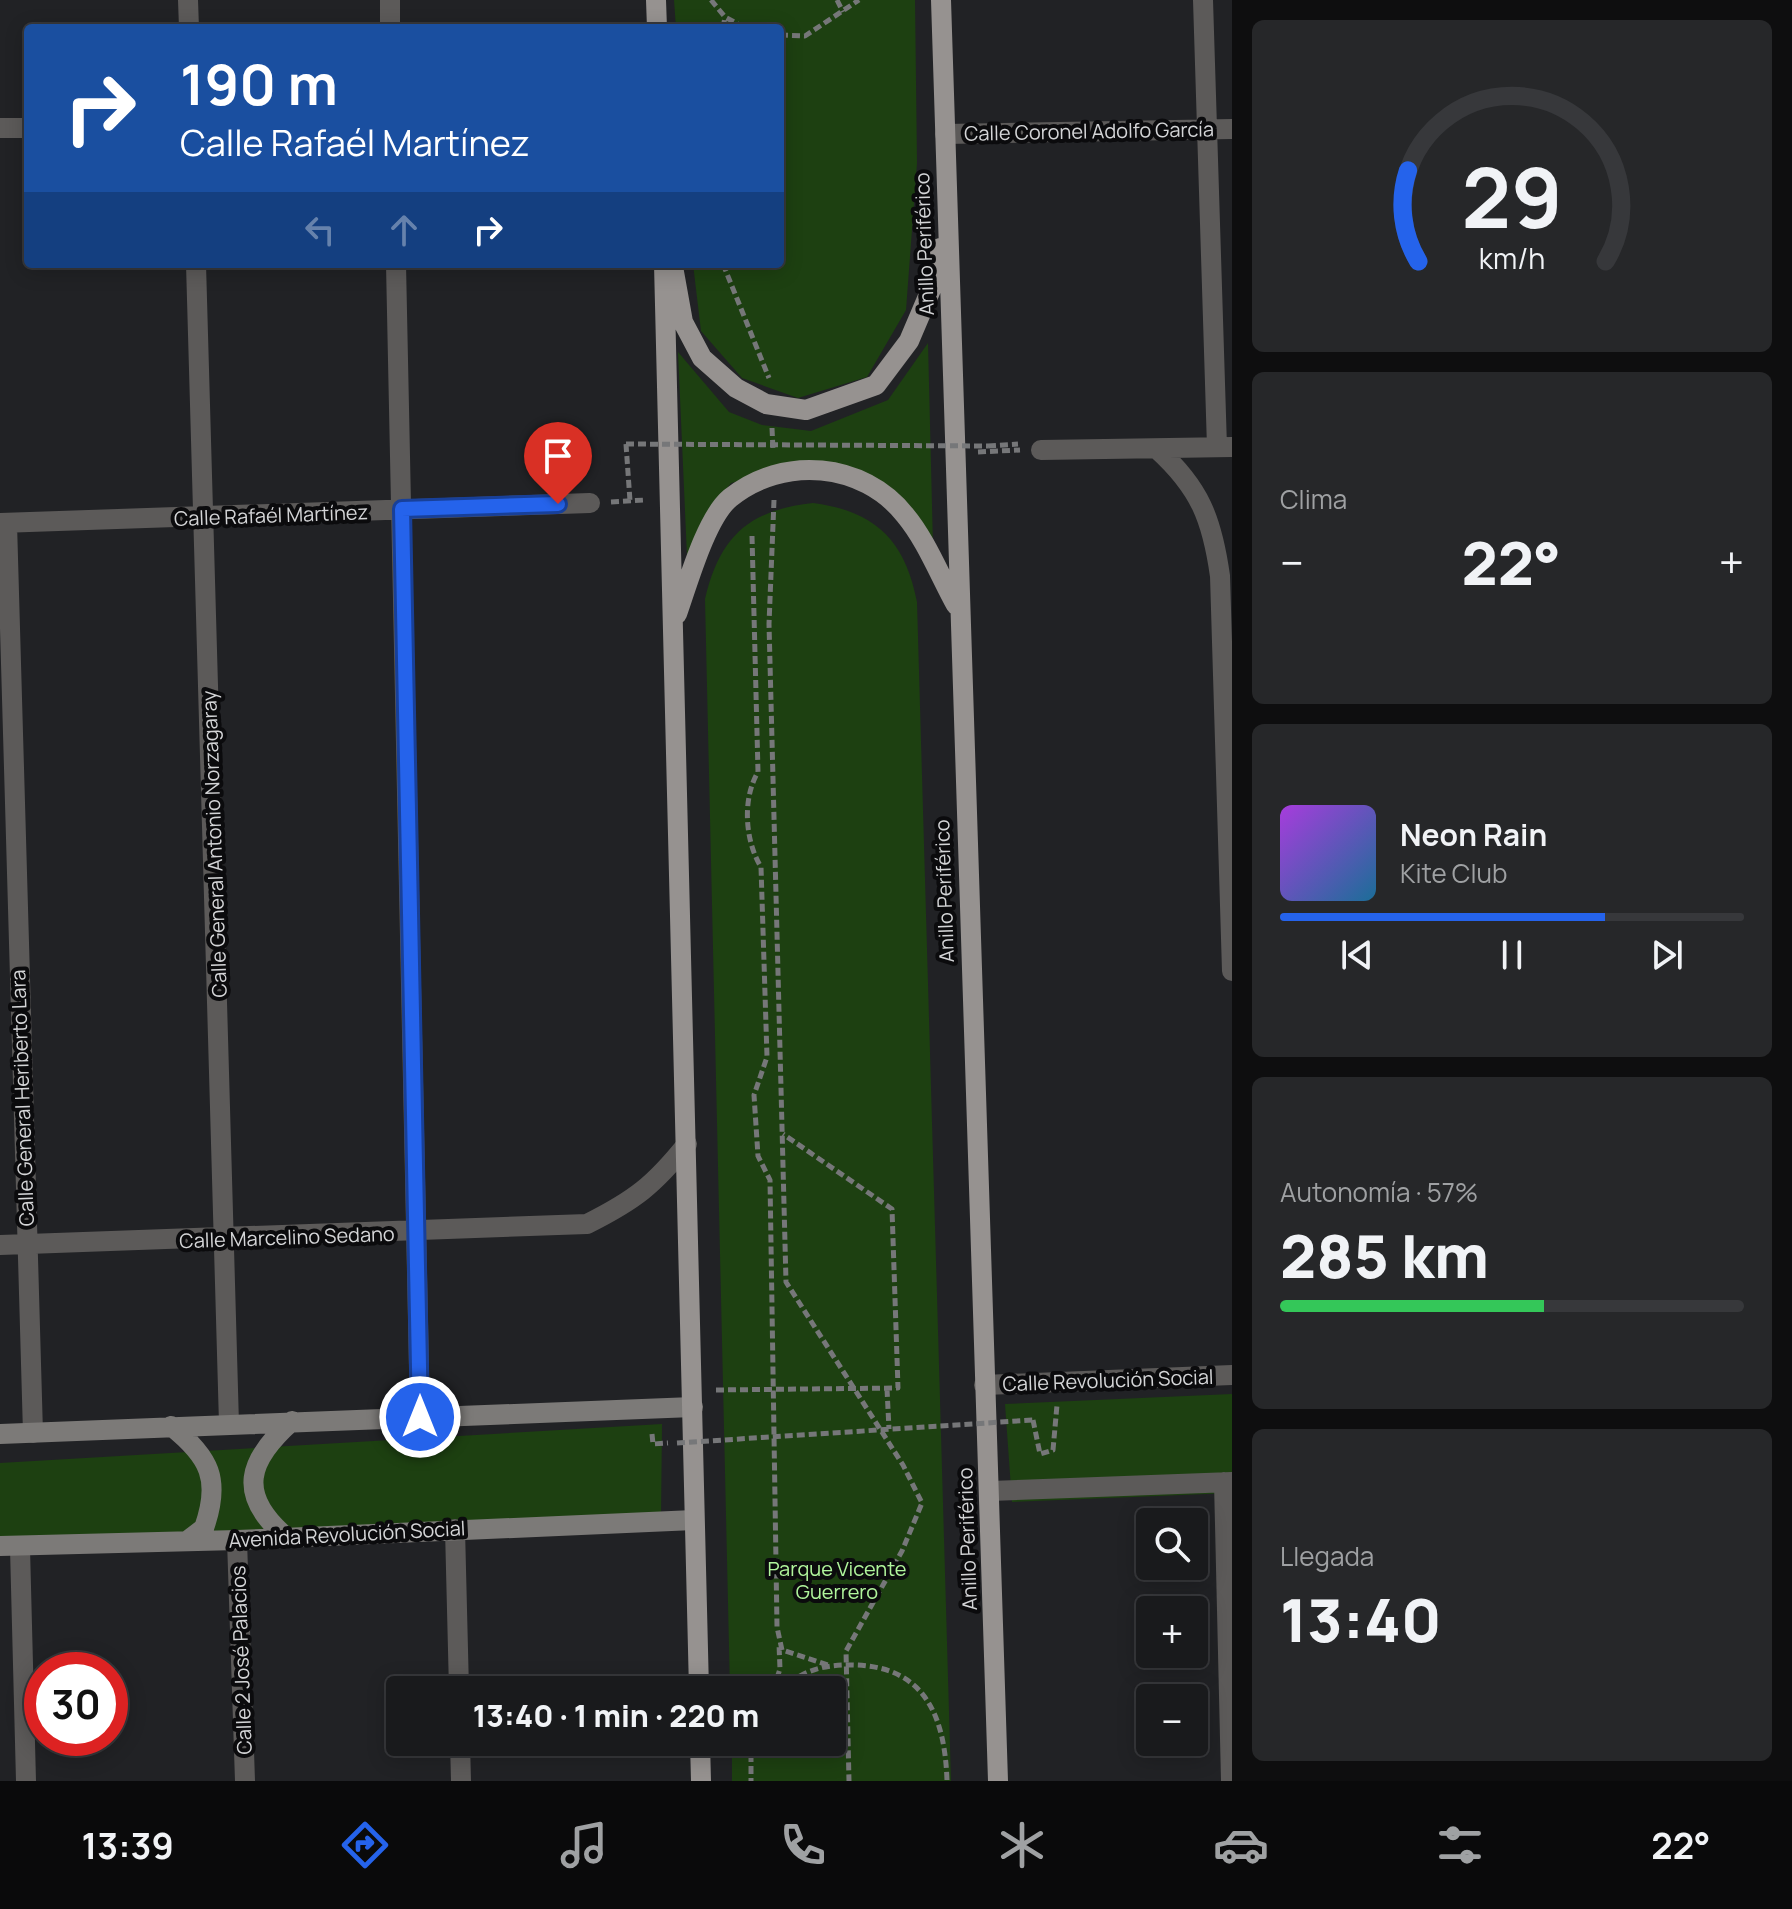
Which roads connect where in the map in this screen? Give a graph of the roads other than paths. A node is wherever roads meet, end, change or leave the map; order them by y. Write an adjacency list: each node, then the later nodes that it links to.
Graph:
1 (188, 0): 6 (street)
2 (390, 0): 7 (street)
3 (656, 0): 8 (main road)
4 (941, 0): 13 (main road, Anillo Periférico)
5 (1203, 0): 11 (street)
6 (189, 24)
7 (390, 24)
8 (657, 24)
9 (0, 128): 10 (street)
10 (24, 128)
11 (1206, 129): 12 (street, Calle Coronel Adolfo García); 13 (street, Calle Coronel Adolfo García); 19 (street)
12 (1232, 129)
13 (945, 134): 14 (main road, Anillo Periférico)
14 (947, 208): 18 (main road); 26 (main road, Anillo Periférico)
15 (196, 268): 24 (street, Calle General Antonio Norzagaray)
16 (396, 268): 23 (street)
17 (664, 268): 27 (main road)
18 (674, 268)
19 (1225, 447): 20 (street)
20 (1157, 449): 21 (street); 28 (street)
21 (1031, 450)
22 (590, 503): 23 (street, Calle Rafaél Martínez)
23 (402, 509): 24 (street, Calle Rafaél Martínez); 30 (street)
24 (205, 518): 25 (street, Calle Rafaél Martínez); 31 (street, Calle General Antonio Norzagaray)
25 (4, 523): 33 (street, Calle General Heriberto Lara)
26 (958, 608): 27 (main road); 35 (main road, Anillo Periférico)
27 (673, 627): 29 (main road)
28 (1232, 971)
29 (687, 1144): 30 (street, Calle Marcelino Sedano); 36 (main road)
30 (419, 1232): 31 (street, Calle Marcelino Sedano); 37 (street)
31 (226, 1239): 33 (street, Calle Marcelino Sedano); 39 (street, Calle General Antonio Norzagaray)
32 (0, 1245): 33 (street, Calle Marcelino Sedano)
33 (26, 1245): 41 (street, Calle General Heriberto Lara)
34 (1232, 1375): 35 (street, Calle Revolución Social)
35 (984, 1385): 44 (main road, Anillo Periférico)
36 (693, 1399): 37 (street); 45 (main road)
37 (420, 1417): 38 (street)
38 (292, 1421): 39 (street); 47 (street)
39 (229, 1424): 40 (street)
40 (171, 1426): 41 (street); 49 (street)
41 (33, 1433): 42 (street)
42 (0, 1434)
43 (1228, 1482): 44 (street); 60 (street)
44 (990, 1491): 59 (main road, Anillo Periférico)
45 (694, 1520): 46 (street, Avenida Revolución Social); 52 (main road)
46 (455, 1529): 47 (street, Avenida Revolución Social); 51 (street)
47 (286, 1537): 48 (street, Avenida Revolución Social)
48 (237, 1540): 49 (street, Avenida Revolución Social); 56 (street, Calle 2 José Palacios)
49 (187, 1541): 50 (street, Avenida Revolución Social)
50 (10, 1547): 55 (street)
51 (459, 1676)
52 (699, 1676)
53 (460, 1756): 57 (street)
54 (700, 1756): 58 (main road)
55 (26, 1781)
56 (245, 1781)
57 (461, 1781)
58 (701, 1781)
59 (998, 1781)
60 (1231, 1781)

